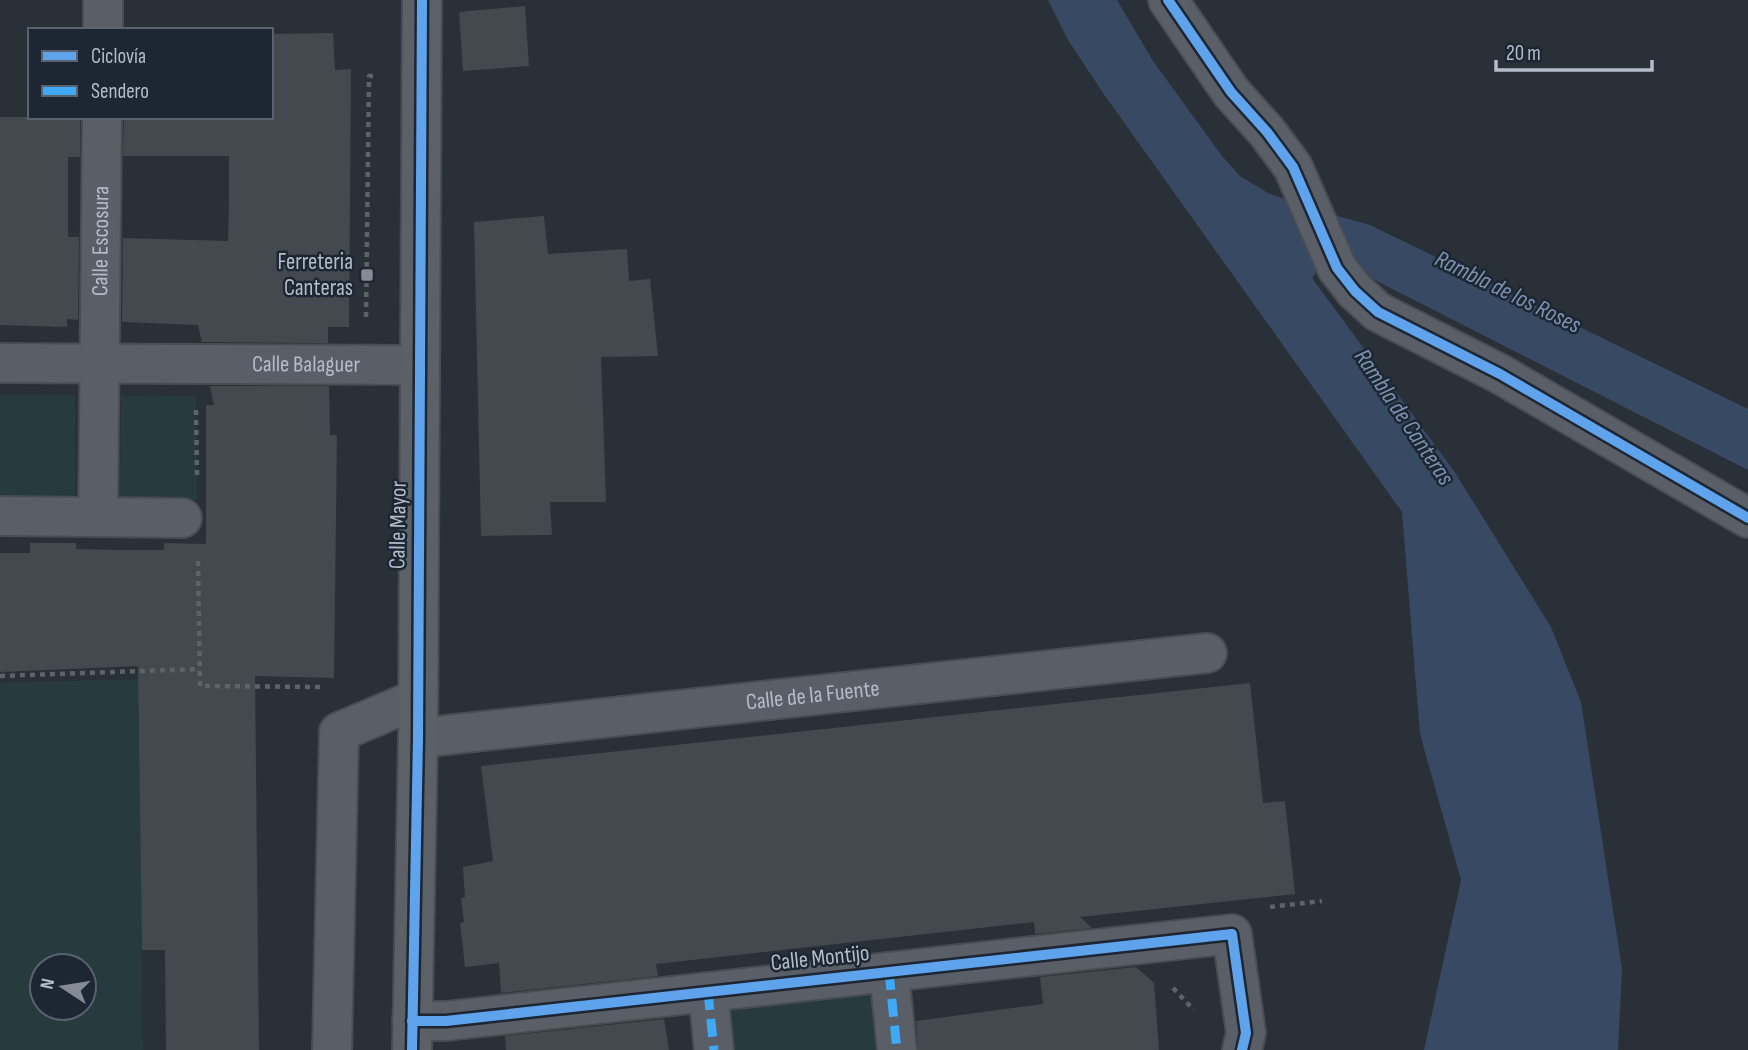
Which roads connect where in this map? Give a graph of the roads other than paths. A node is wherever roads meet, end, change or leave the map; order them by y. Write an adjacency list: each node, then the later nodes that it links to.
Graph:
1 (103, 0): 4 (street)
2 (422, 0): 8 (main road, Calle Mayor)
3 (1168, 0): 12 (street)
4 (103, 28)
5 (102, 119): 7 (street, Calle Escosura)
6 (0, 363): 7 (street, Calle Balaguer)
7 (100, 364): 8 (street, Calle Balaguer); 10 (street, Calle Escosura)
8 (420, 365): 14 (main road, Calle Mayor)
9 (0, 516): 10 (street)
10 (98, 517): 11 (street)
11 (192, 518)
12 (1748, 518)
13 (1207, 653): 15 (street, Calle de la Fuente)
14 (417, 699): 15 (main road, Calle Mayor); 19 (street)
15 (418, 738): 18 (main road, Calle Mayor)
16 (889, 972): 17 (street, Calle Montijo); 21 (street); 22 (street, Calle Montijo)
17 (708, 992): 18 (street, Calle Montijo); 20 (street)
18 (412, 1035)
19 (332, 1050)
20 (714, 1050)
21 (897, 1050)
22 (1242, 1050)

